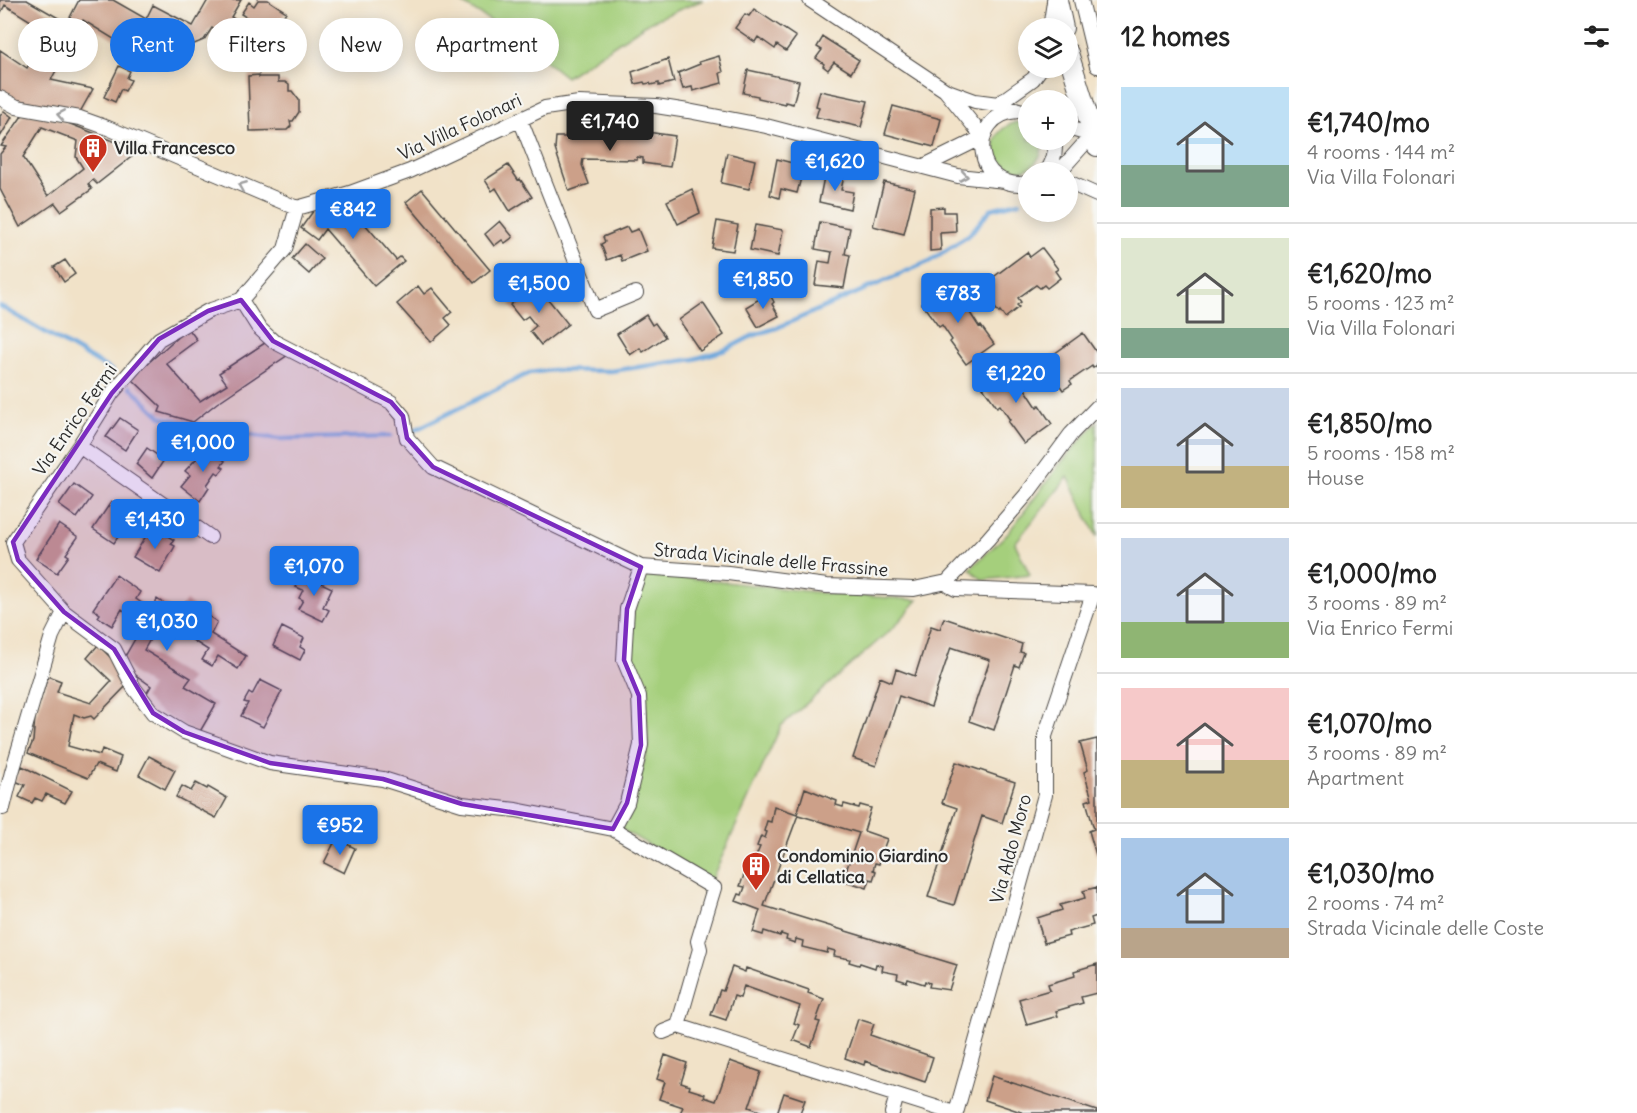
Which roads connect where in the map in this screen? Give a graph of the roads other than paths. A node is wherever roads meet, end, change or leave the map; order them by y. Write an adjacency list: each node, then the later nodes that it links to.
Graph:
1 (810, 0): 9 (street)
2 (1056, 0): 4 (street); 5 (street)
3 (1081, 0): 6 (street)
4 (1052, 18)
5 (1060, 18)
6 (1097, 66)
7 (1034, 78): 11 (street)
8 (1076, 78): 17 (street)
9 (945, 90): 11 (street); 16 (street)
10 (0, 98): 24 (street, one-way to 10)
11 (998, 104): 12 (street)
12 (1018, 110)
13 (1018, 112): 16 (street)
14 (520, 119): 19 (street, Via Villa Folonari); 24 (street, Via Villa Folonari); 25 (street)
15 (1078, 132): 17 (street)
16 (983, 137): 19 (street); 20 (street)
17 (1095, 138): 18 (street)
18 (1070, 162)
19 (924, 166): 20 (street, Via Villa Folonari, one-way to 20)
20 (1005, 182): 21 (street, Via Villa Folonari)
21 (1018, 184)
22 (1078, 186): 23 (street)
23 (1097, 195)
24 (297, 208): 26 (street)
25 (636, 293)
26 (241, 300): 28 (street, Via Enrico Fermi); 30 (street, Strada Vicinale delle Frassine)
27 (1097, 407): 31 (street)
28 (79, 446): 29 (street); 33 (street, Via Enrico Fermi)
29 (210, 537)
30 (640, 567): 31 (street, Strada Vicinale delle Frassine); 35 (street)
31 (947, 582): 32 (street, Via Aldo Moro)
32 (1095, 595): 40 (street, Via Aldo Moro)
33 (64, 612): 34 (street); 35 (street)
34 (3, 808)
35 (613, 828): 36 (street)
36 (678, 1026): 37 (street); 38 (street, Via Aldo Moro)
37 (663, 1032)
38 (897, 1095): 39 (street); 40 (street, Via Aldo Moro)
39 (892, 1113)
40 (955, 1113)

